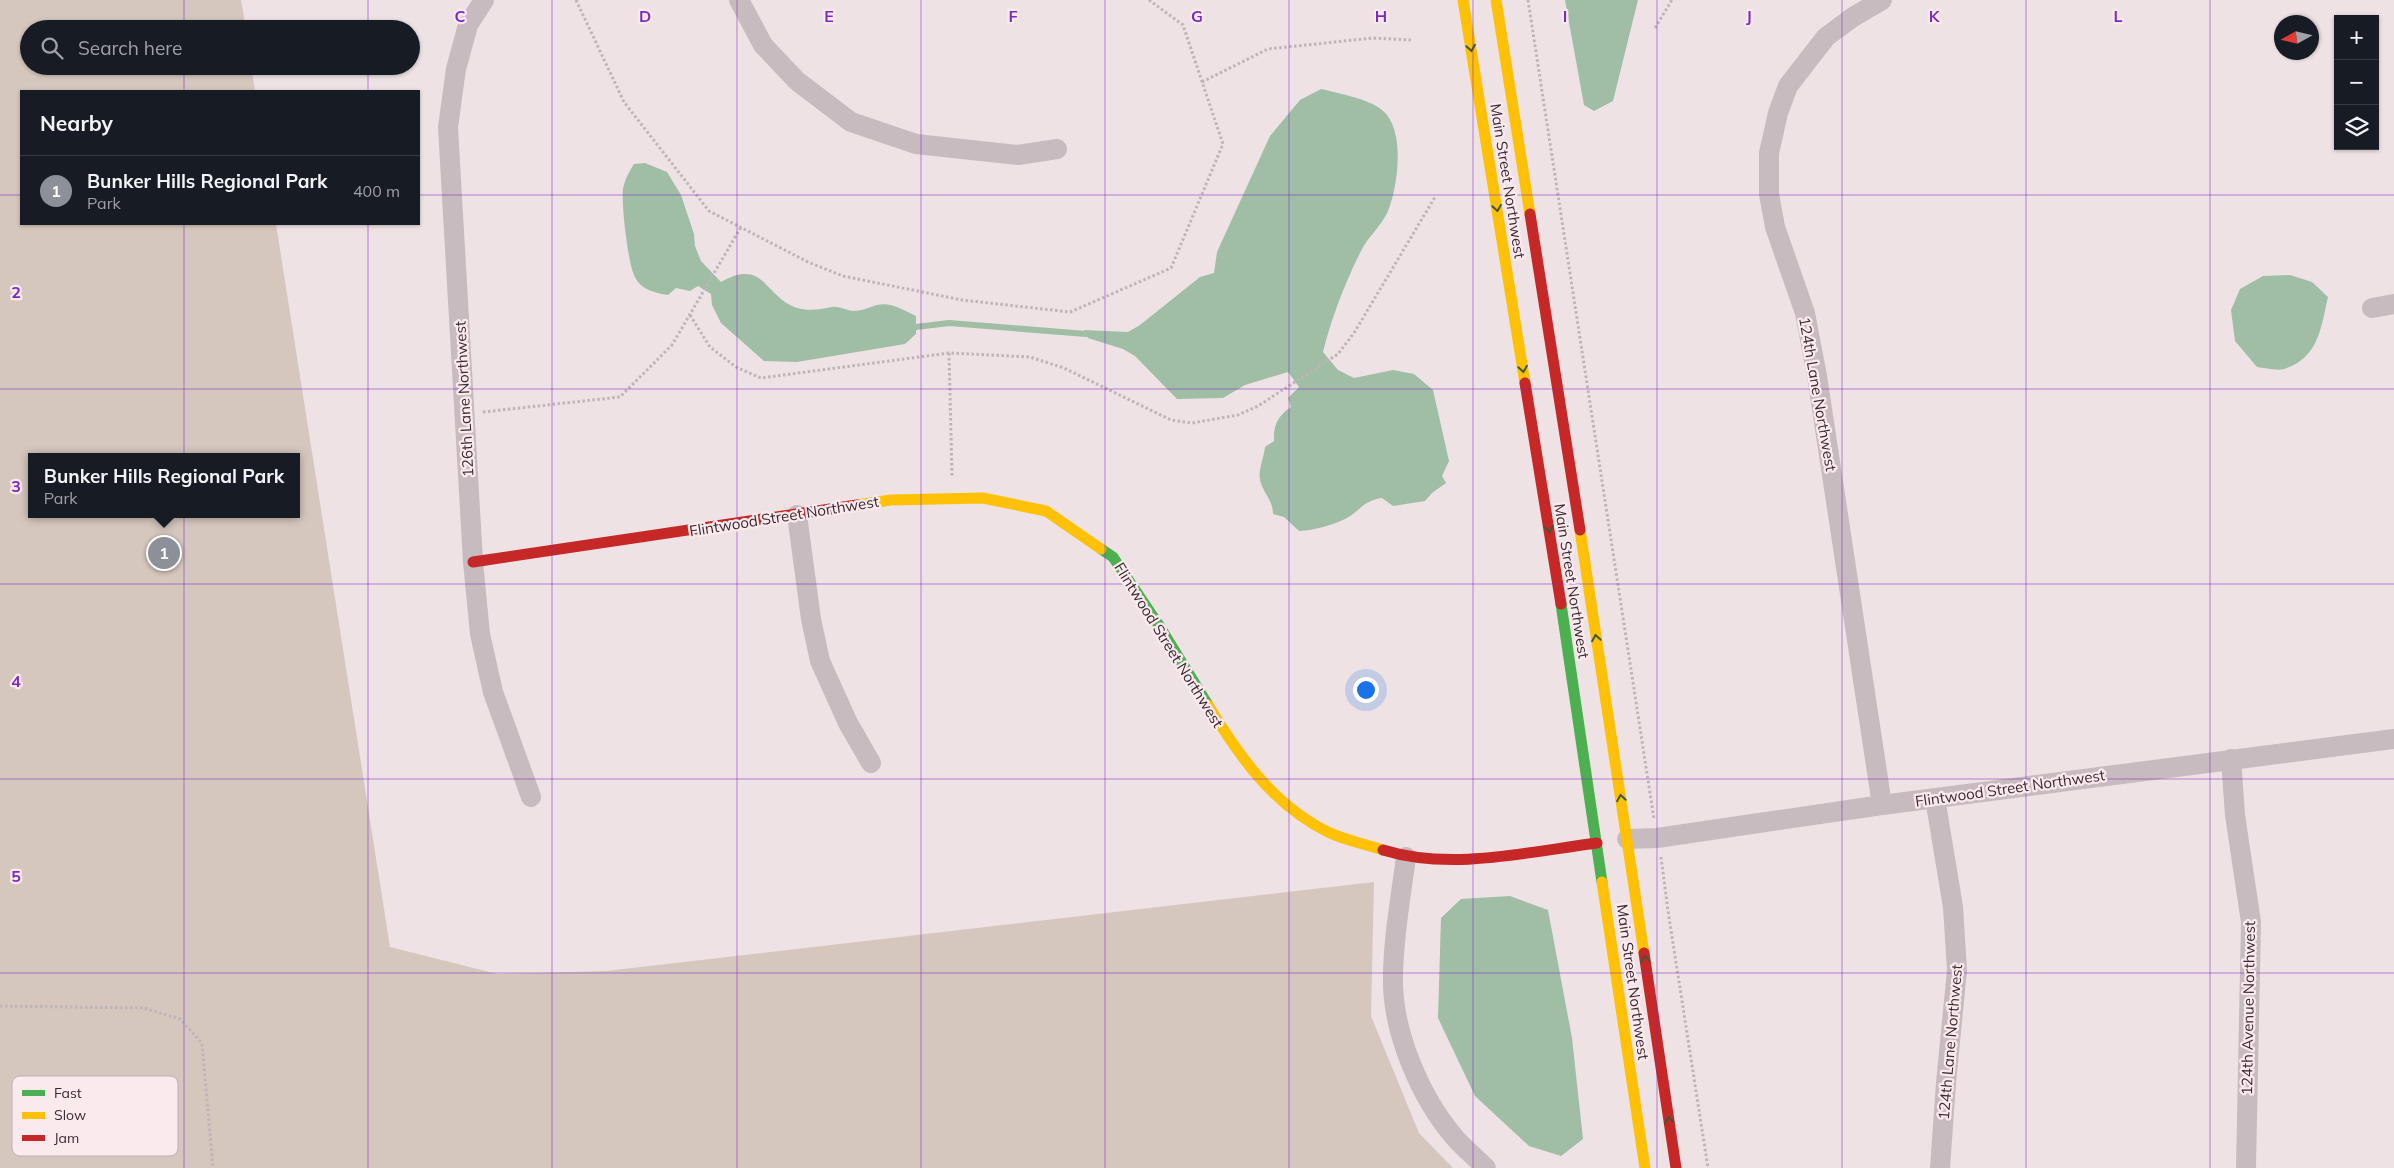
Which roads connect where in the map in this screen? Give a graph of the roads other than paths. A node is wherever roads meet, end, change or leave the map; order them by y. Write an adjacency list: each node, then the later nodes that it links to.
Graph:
1 (484, 0): 10 (street, 126th Lane Northwest)
2 (739, 0): 6 (street)
3 (1463, 0): 18 (main road, Main Street Northwest, one-way to 18)
4 (1496, 0): 17 (main road, Main Street Northwest, one-way to 4)
5 (1882, 0): 16 (street, 124th Lane Northwest)
6 (1057, 149)
7 (2394, 304): 8 (street)
8 (2372, 308)
9 (797, 515): 10 (main road, Flintwood Street Northwest); 13 (street); 19 (main road, Flintwood Street Northwest)
10 (473, 562): 14 (street, 126th Lane Northwest)
11 (2394, 739): 12 (street, Flintwood Street Northwest)
12 (2231, 758): 15 (street, Flintwood Street Northwest); 24 (street, 124th Avenue Northwest)
13 (871, 764)
14 (531, 797)
15 (1935, 798): 16 (street, Flintwood Street Northwest); 23 (street, 124th Lane Northwest)
16 (1882, 805): 17 (street, Flintwood Street Northwest)
17 (1627, 839): 22 (main road, Main Street Northwest, one-way to 17)
18 (1597, 843): 19 (main road, Flintwood Street Northwest); 21 (main road, Main Street Northwest)
19 (1406, 857): 20 (street)
20 (1486, 1168)
21 (1645, 1168)
22 (1676, 1168)
23 (1940, 1168)
24 (2246, 1168)

